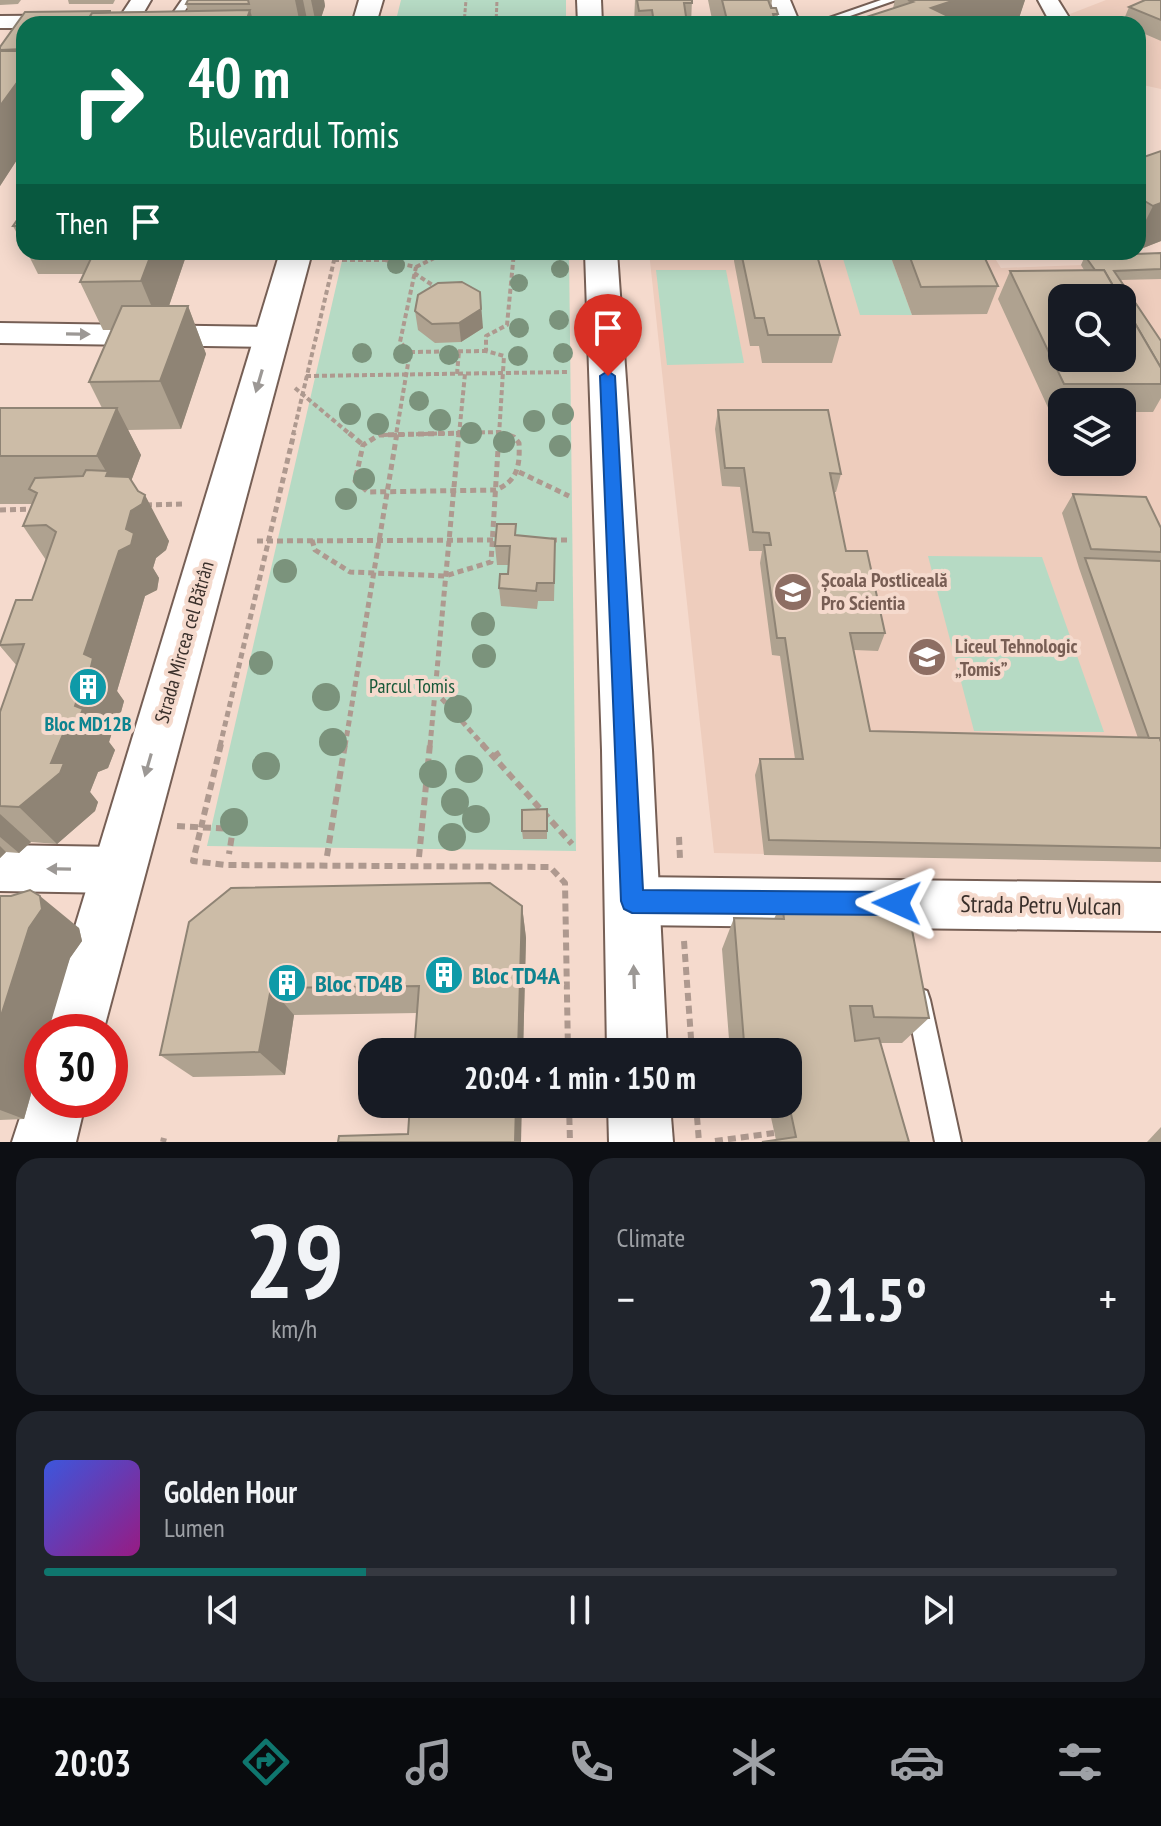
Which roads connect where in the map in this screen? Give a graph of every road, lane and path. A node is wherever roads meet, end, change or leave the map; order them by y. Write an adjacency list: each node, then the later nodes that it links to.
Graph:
1 (187, 0): 3 (lane)
2 (891, 0): 5 (lane)
3 (176, 15): 4 (lane)
4 (190, 15)
5 (842, 16)
6 (317, 260): 15 (main road, Strada Mircea cel Bătrân)
7 (319, 260): 25 (path)
8 (385, 260): 12 (path)
9 (432, 260): 12 (path)
10 (513, 260): 17 (path)
11 (601, 260): 63 (main road)
12 (415, 270): 13 (path); 18 (path)
13 (448, 295)
14 (0, 333): 15 (street, one-way to 15)
15 (271, 337): 37 (main road, Strada Mircea cel Bătrân, one-way to 37)
16 (459, 351): 17 (path); 18 (path); 21 (path)
17 (486, 351): 20 (path)
18 (410, 352): 23 (path)
19 (569, 372): 20 (path)
20 (503, 373): 22 (path); 28 (path)
21 (457, 374): 22 (path); 23 (path)
22 (465, 374): 29 (path)
23 (408, 375): 25 (path); 30 (path)
24 (298, 376): 25 (path)
25 (307, 376): 27 (path)
26 (295, 388): 27 (path)
27 (303, 395): 31 (path); 49 (path)
28 (499, 432): 29 (path); 32 (path); 34 (path)
29 (458, 433): 30 (path); 33 (path)
30 (398, 434): 31 (path); 35 (path)
31 (363, 445): 35 (path)
32 (519, 472): 34 (path); 36 (path)
33 (453, 489): 34 (path); 35 (path); 43 (path)
34 (496, 490): 44 (path)
35 (388, 491): 42 (path)
36 (569, 496)
37 (225, 502): 38 (path); 62 (main road, Strada Mircea cel Bătrân, one-way to 62)
38 (136, 505)
39 (45, 508): 40 (path)
40 (0, 510)
41 (312, 540): 42 (path); 49 (path); 50 (path)
42 (380, 540): 43 (path); 50 (path)
43 (448, 540): 44 (path); 51 (path)
44 (492, 540): 45 (path); 51 (path)
45 (508, 540)
46 (539, 540): 47 (path)
47 (570, 540)
48 (257, 541): 49 (path)
49 (268, 541): 56 (path)
50 (372, 573): 51 (path); 59 (path)
51 (445, 576): 52 (path)
52 (434, 690): 54 (path); 60 (path)
53 (502, 751): 54 (path)
54 (495, 762): 57 (path)
55 (164, 826): 56 (path)
56 (200, 827): 58 (path); 68 (path)
57 (572, 844)
58 (229, 854)
59 (327, 856)
60 (419, 857)
61 (0, 868): 62 (street, one-way to 61)
62 (117, 870): 67 (main road, Strada Mircea cel Bătrân)
63 (632, 901): 64 (street, Strada Petru Vulcan); 69 (main road, one-way to 63)
64 (1161, 907)
65 (684, 930): 70 (path)
66 (914, 978): 81 (lane)
67 (78, 1014)
68 (568, 1038)
69 (637, 1038)
70 (691, 1038)
71 (50, 1118): 77 (main road)
72 (569, 1118): 78 (path)
73 (640, 1118): 79 (main road)
74 (697, 1118): 80 (path)
75 (774, 1133): 76 (path)
76 (715, 1141)
77 (44, 1142)
78 (570, 1142)
79 (641, 1142)
80 (699, 1142)
81 (948, 1142)

